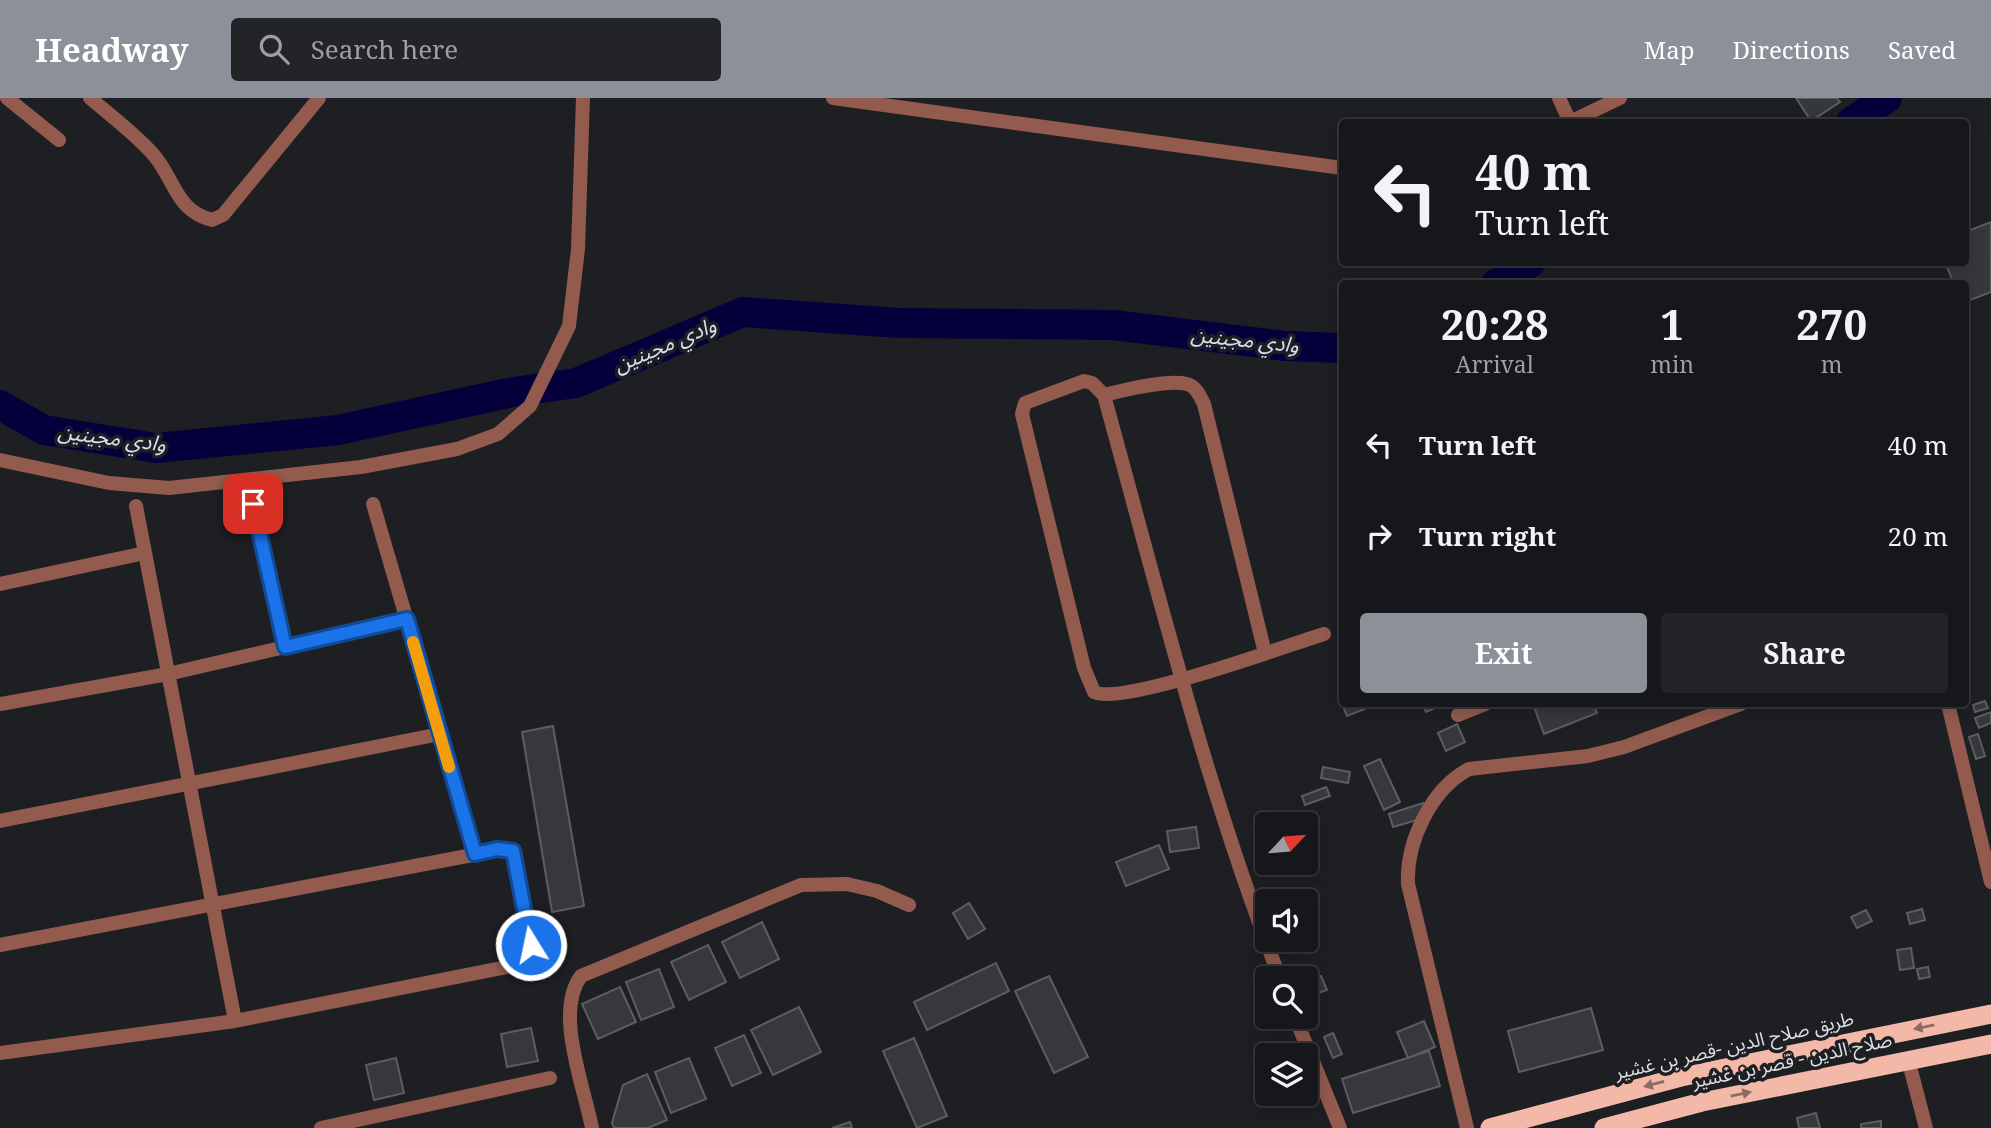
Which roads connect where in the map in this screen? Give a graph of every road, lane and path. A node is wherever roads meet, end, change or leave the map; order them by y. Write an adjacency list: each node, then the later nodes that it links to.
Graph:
1 (7, 98): 10 (street)
2 (90, 98): 3 (street)
3 (319, 98)
4 (583, 98): 13 (street)
5 (833, 98): 11 (street)
6 (1559, 98): 8 (street)
7 (1620, 98): 9 (street)
8 (1569, 119)
9 (1576, 119)
10 (59, 139)
11 (1339, 167)
12 (1104, 396): 22 (street); 24 (street); 24 (street)
13 (0, 460)
14 (253, 504): 21 (street)
15 (373, 504): 19 (street)
16 (136, 506): 17 (street)
17 (145, 553): 18 (street); 23 (street)
18 (0, 584)
19 (407, 619): 21 (street); 30 (street)
20 (1324, 634): 22 (street)
21 (285, 647): 23 (street)
22 (1265, 653): 24 (street)
23 (168, 674): 25 (street); 31 (street)
24 (1182, 679): 38 (street)
25 (0, 704)
26 (1478, 707): 29 (street)
27 (1733, 707): 49 (street)
28 (1949, 707): 34 (street)
29 (1458, 715)
30 (440, 734): 31 (street); 33 (street)
31 (189, 784): 32 (street); 35 (street)
32 (0, 821)
33 (475, 854): 35 (street); 40 (street)
34 (1991, 882)
35 (212, 902): 37 (street); 40 (street)
36 (909, 905): 47 (street)
37 (0, 945)
38 (1276, 966)
39 (1991, 1014): 50 (highway, طريق صلاح الدين -قصر بن غشير, one-way to 50)
40 (235, 1021): 43 (street)
41 (1300, 1029): 48 (street)
42 (1991, 1044): 44 (highway, صلاح الدين - قصر بن غشير)
43 (0, 1053)
44 (1908, 1059): 51 (highway, صلاح الدين - قصر بن غشير, one-way to 44); 52 (street)
45 (550, 1078): 46 (street)
46 (321, 1128)
47 (592, 1128)
48 (1340, 1128)
49 (1467, 1128)
50 (1490, 1128)
51 (1604, 1128)
52 (1926, 1128)

